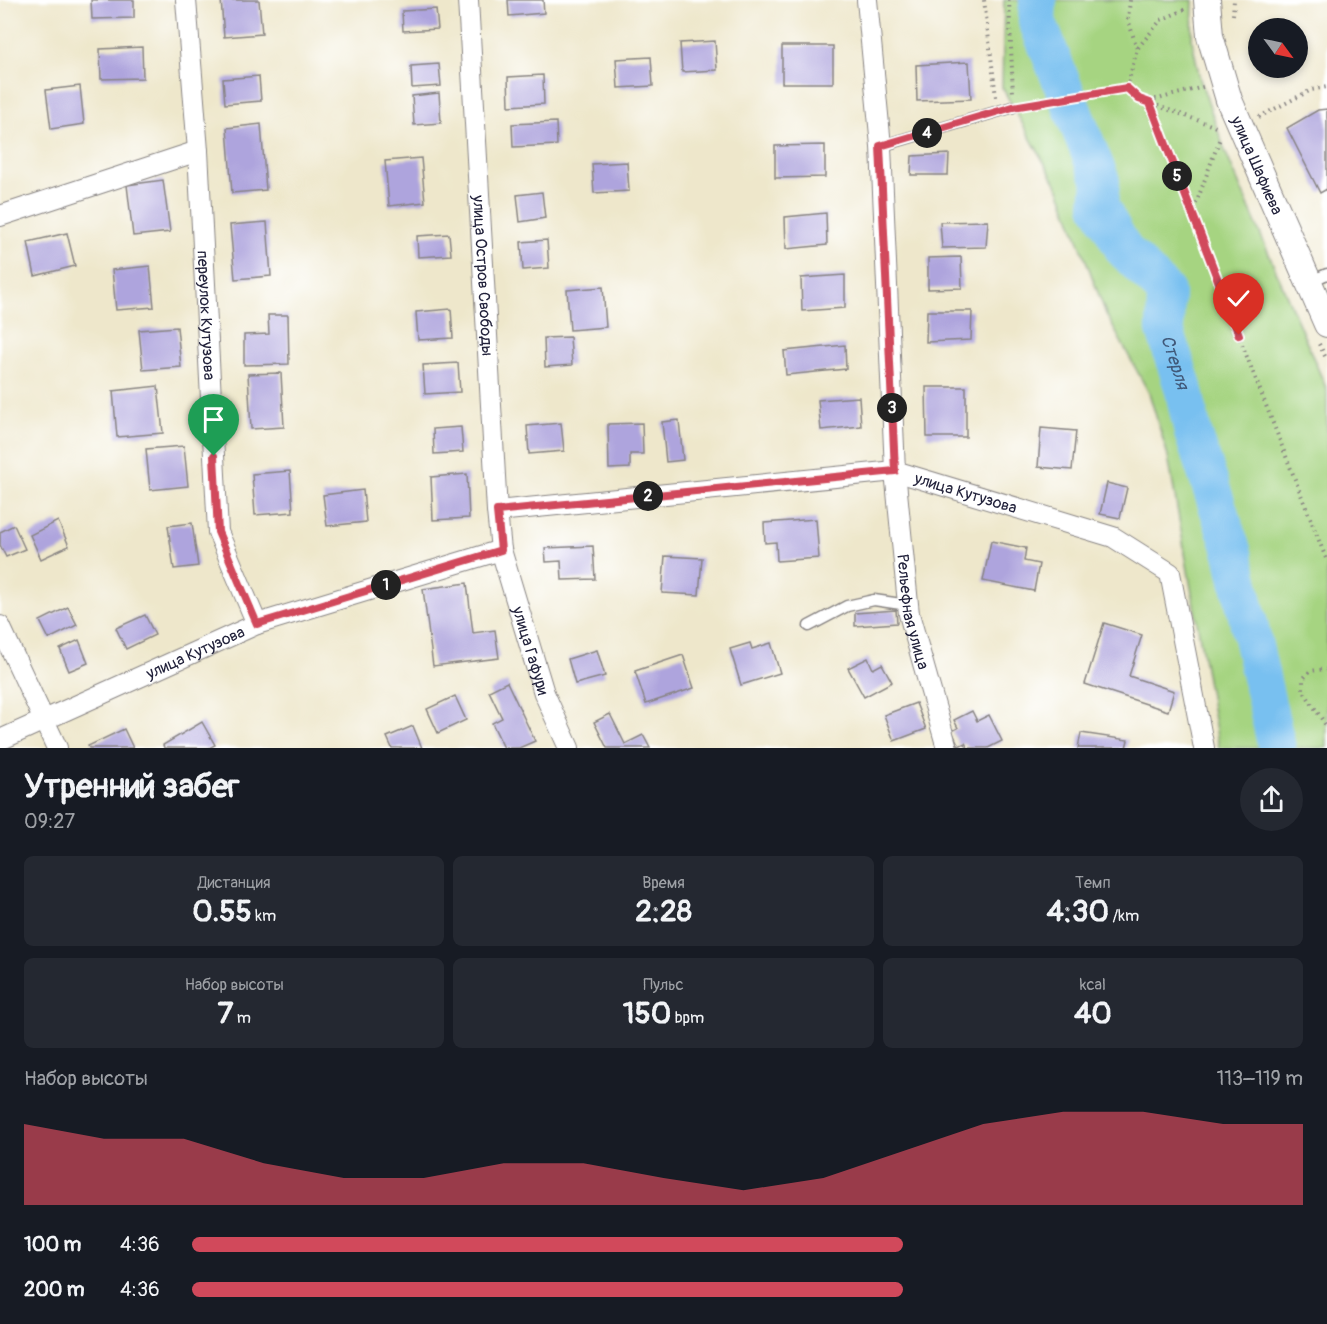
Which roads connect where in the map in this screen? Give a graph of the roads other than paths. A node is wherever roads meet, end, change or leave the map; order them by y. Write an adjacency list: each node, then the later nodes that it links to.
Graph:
1 (186, 0): 7 (street, переулок Кутузова)
2 (468, 0): 12 (street, улица Остров Свободы)
3 (867, 0): 6 (street, Рельефная улица)
4 (1201, 2): 9 (street, улица Шафиева)
5 (1013, 107): 6 (lane)
6 (880, 146): 11 (street, Рельефная улица)
7 (198, 151): 8 (street); 15 (street, переулок Кутузова)
8 (0, 216)
9 (1318, 278): 10 (street, улица Шафиева)
10 (1321, 330)
11 (895, 471): 12 (street, улица Кутузова); 14 (street, Рельефная улица); 23 (street, улица Кутузова)
12 (497, 511): 13 (street, улица Остров Свободы)
13 (501, 550): 15 (street, улица Кутузова); 21 (street, улица Гафури)
14 (908, 605): 17 (lane); 22 (street, Рельефная улица)
15 (257, 624): 18 (street, улица Кутузова)
16 (0, 626): 18 (street)
17 (809, 626)
18 (44, 721): 19 (street, улица Кутузова); 20 (street)
19 (0, 740)
20 (57, 748)
21 (569, 748)
22 (947, 748)
23 (1204, 748)

